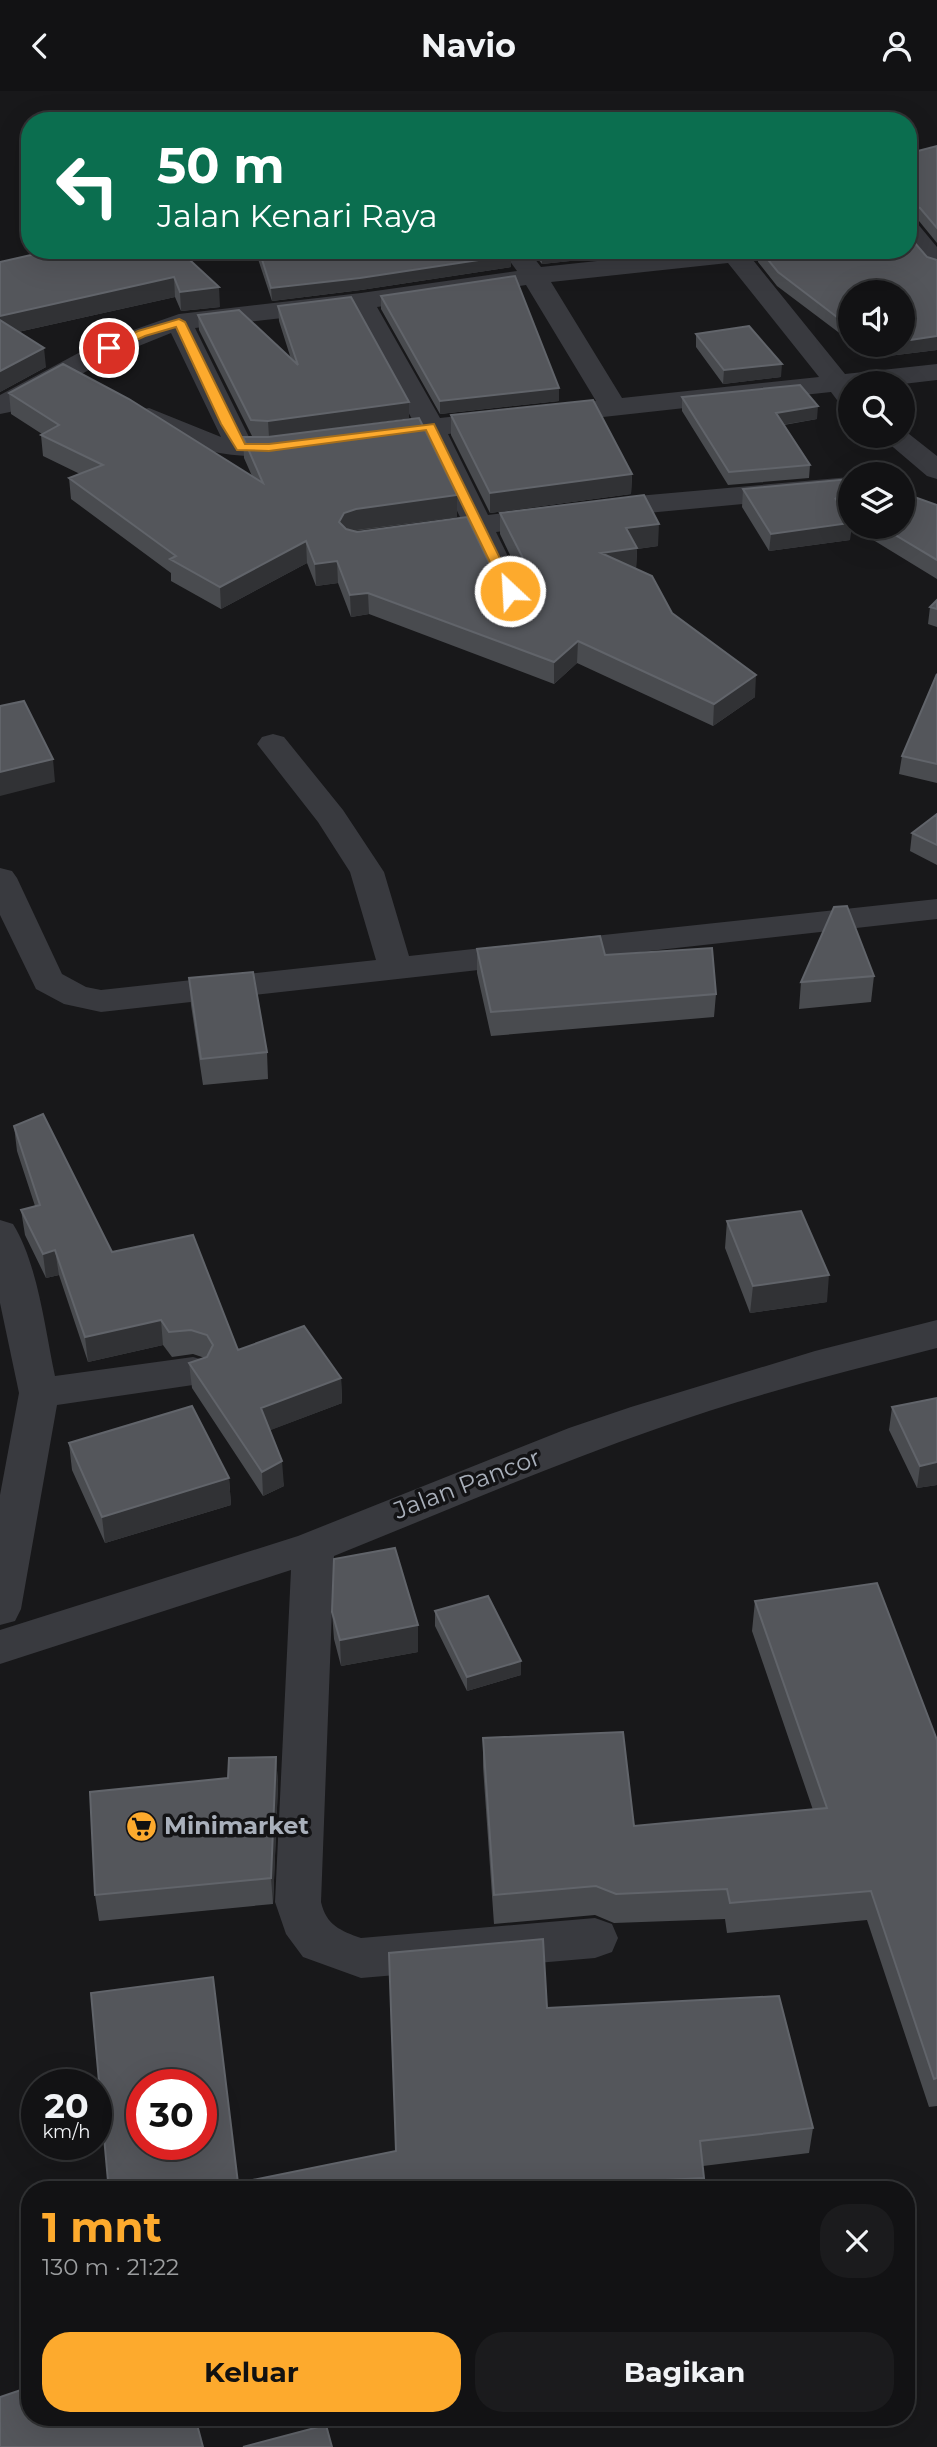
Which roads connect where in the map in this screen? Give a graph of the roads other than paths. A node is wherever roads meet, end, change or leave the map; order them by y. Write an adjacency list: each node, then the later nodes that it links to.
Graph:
1 (917, 233): 5 (street)
2 (522, 259): 6 (street)
3 (690, 259): 6 (street)
4 (740, 259): 12 (street)
5 (937, 264)
6 (534, 276): 7 (street); 15 (street)
7 (361, 301): 8 (street); 16 (street)
8 (179, 322): 9 (street); 17 (street)
9 (64, 371): 14 (street); 17 (street)
10 (937, 372): 11 (street)
11 (915, 376)
12 (838, 383)
13 (838, 391): 15 (street)
14 (0, 405)
15 (613, 407): 16 (street)
16 (430, 426): 17 (street); 23 (street)
17 (235, 448)
18 (909, 448): 19 (street)
19 (937, 470)
20 (937, 476): 21 (street)
21 (915, 479)
22 (838, 486): 23 (street)
23 (479, 525): 24 (street); 25 (street)
24 (398, 536)
25 (510, 591)
26 (273, 744): 29 (street)
27 (0, 878): 29 (street)
28 (937, 909): 29 (street)
29 (397, 969)
30 (0, 1233): 33 (street)
31 (937, 1334): 34 (street, Jalan Pancor)
32 (193, 1371): 33 (street)
33 (39, 1393): 35 (street)
34 (313, 1547): 36 (street, Jalan Pancor); 37 (street)
35 (0, 1609)
36 (0, 1647)
37 (595, 1938)

